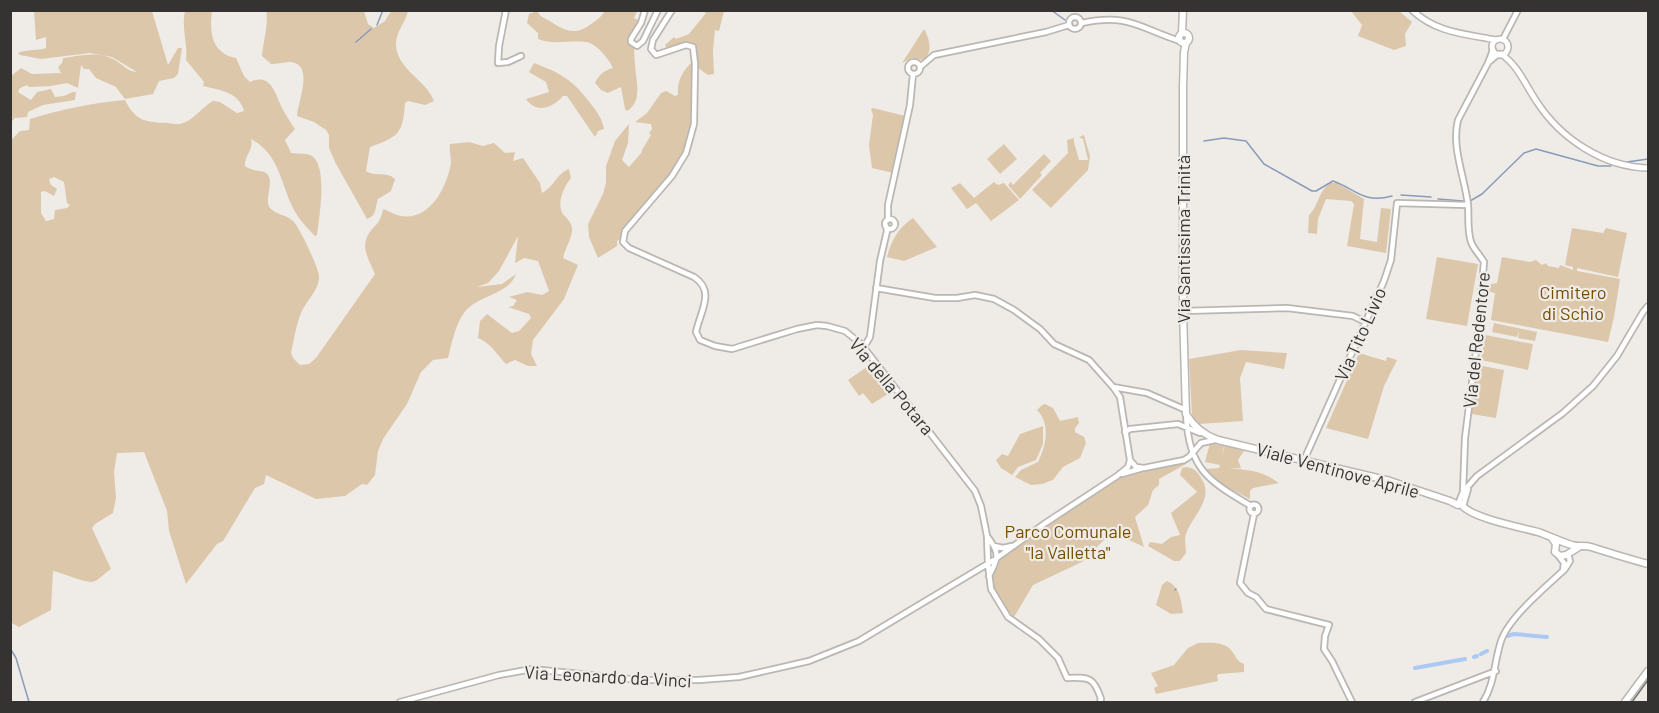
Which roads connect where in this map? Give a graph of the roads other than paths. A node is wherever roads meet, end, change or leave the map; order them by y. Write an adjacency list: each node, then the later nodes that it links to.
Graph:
1 (506, 10): 15 (street)
2 (645, 10): 3 (street)
3 (658, 10)
4 (672, 10): 27 (street, Via della Potara)
5 (1184, 10): 10 (main road, Via Santissima Trinità)
6 (1412, 10): 11 (main road)
7 (1518, 10): 12 (street)
8 (1082, 23): 9 (street); 9 (street); 10 (street)
9 (1069, 25): 17 (street)
10 (1183, 38): 25 (main road, Via Santissima Trinità)
11 (1483, 38): 12 (main road); 13 (main road)
12 (1500, 39): 13 (main road); 14 (main road)
13 (1492, 49): 14 (main road); 16 (street)
14 (1500, 54): 16 (street); 19 (main road)
15 (521, 56)
16 (1488, 63): 20 (street, Via del Redentore)
17 (920, 66): 18 (street); 18 (street)
18 (913, 74): 21 (street)
19 (1648, 168)
20 (1467, 201): 26 (street, Via Tito Livio); 42 (street, Via del Redentore)
21 (892, 221): 22 (street); 22 (street)
22 (884, 237): 23 (street)
23 (878, 287): 27 (street); 28 (street)
24 (1648, 306): 42 (street)
25 (1183, 311): 26 (street); 29 (main road, Via Santissima Trinità)
26 (1365, 322): 38 (street, Via Tito Livio)
27 (865, 347): 44 (street, Via della Potara)
28 (1113, 387): 29 (street); 32 (street)
29 (1186, 412): 30 (street); 31 (street, Via Santissima Trinità); 33 (main road, Viale Ventinove Aprile)
30 (1178, 424): 31 (street, Viale Ventinove Aprile); 32 (street)
31 (1187, 427): 33 (street, Viale Ventinove Aprile); 35 (street, Via Santissima Trinità)
32 (1125, 432): 37 (street)
33 (1206, 435): 34 (main road, Viale Ventinove Aprile)
34 (1218, 440): 35 (street); 38 (main road, Viale Ventinove Aprile)
35 (1193, 453): 36 (street); 39 (street, Via Santissima Trinità)
36 (1185, 459): 39 (street); 40 (street, Via Leonardo da Vinci)
37 (1130, 460): 40 (street); 41 (street, Via Leonardo da Vinci)
38 (1304, 460): 43 (main road, Viale Ventinove Aprile)
39 (1198, 465): 66 (street)
40 (1144, 468): 41 (street, Via Leonardo da Vinci)
41 (1117, 476): 48 (street, Via Leonardo da Vinci)
42 (1467, 484): 43 (street); 43 (street, Via del Redentore)
43 (1460, 505): 45 (main road, Viale Ventinove Aprile)
44 (987, 536): 47 (street, Via della Potara); 50 (street, Via della Potara)
45 (1558, 543): 46 (main road); 53 (main road)
46 (1569, 544): 49 (main road); 52 (main road)
47 (995, 546): 48 (street); 50 (street); 54 (street, Via della Potara)
48 (1015, 546): 51 (street, Via Leonardo da Vinci)
49 (1583, 546): 52 (main road); 56 (main road)
50 (987, 552): 54 (street); 55 (street, Via della Potara)
51 (1005, 553): 54 (street, Via Leonardo da Vinci); 57 (street, Via Leonardo da Vinci)
52 (1569, 553): 53 (main road); 58 (street)
53 (1558, 555): 58 (street)
54 (996, 559): 55 (street, Via Leonardo da Vinci); 57 (street)
55 (988, 564): 59 (street, Via della Potara); 64 (street, Via Leonardo da Vinci)
56 (1648, 564)
57 (993, 568): 59 (street)
58 (1563, 570): 60 (street)
59 (989, 577): 65 (street, Via della Potara)
60 (1496, 671): 62 (street); 63 (street)
61 (1648, 671): 69 (main road)
62 (1476, 679): 63 (street); 67 (street)
63 (1493, 681): 68 (street)
64 (400, 702)
65 (1100, 702)
66 (1352, 702)
67 (1415, 702)
68 (1483, 702)
69 (1625, 702)

